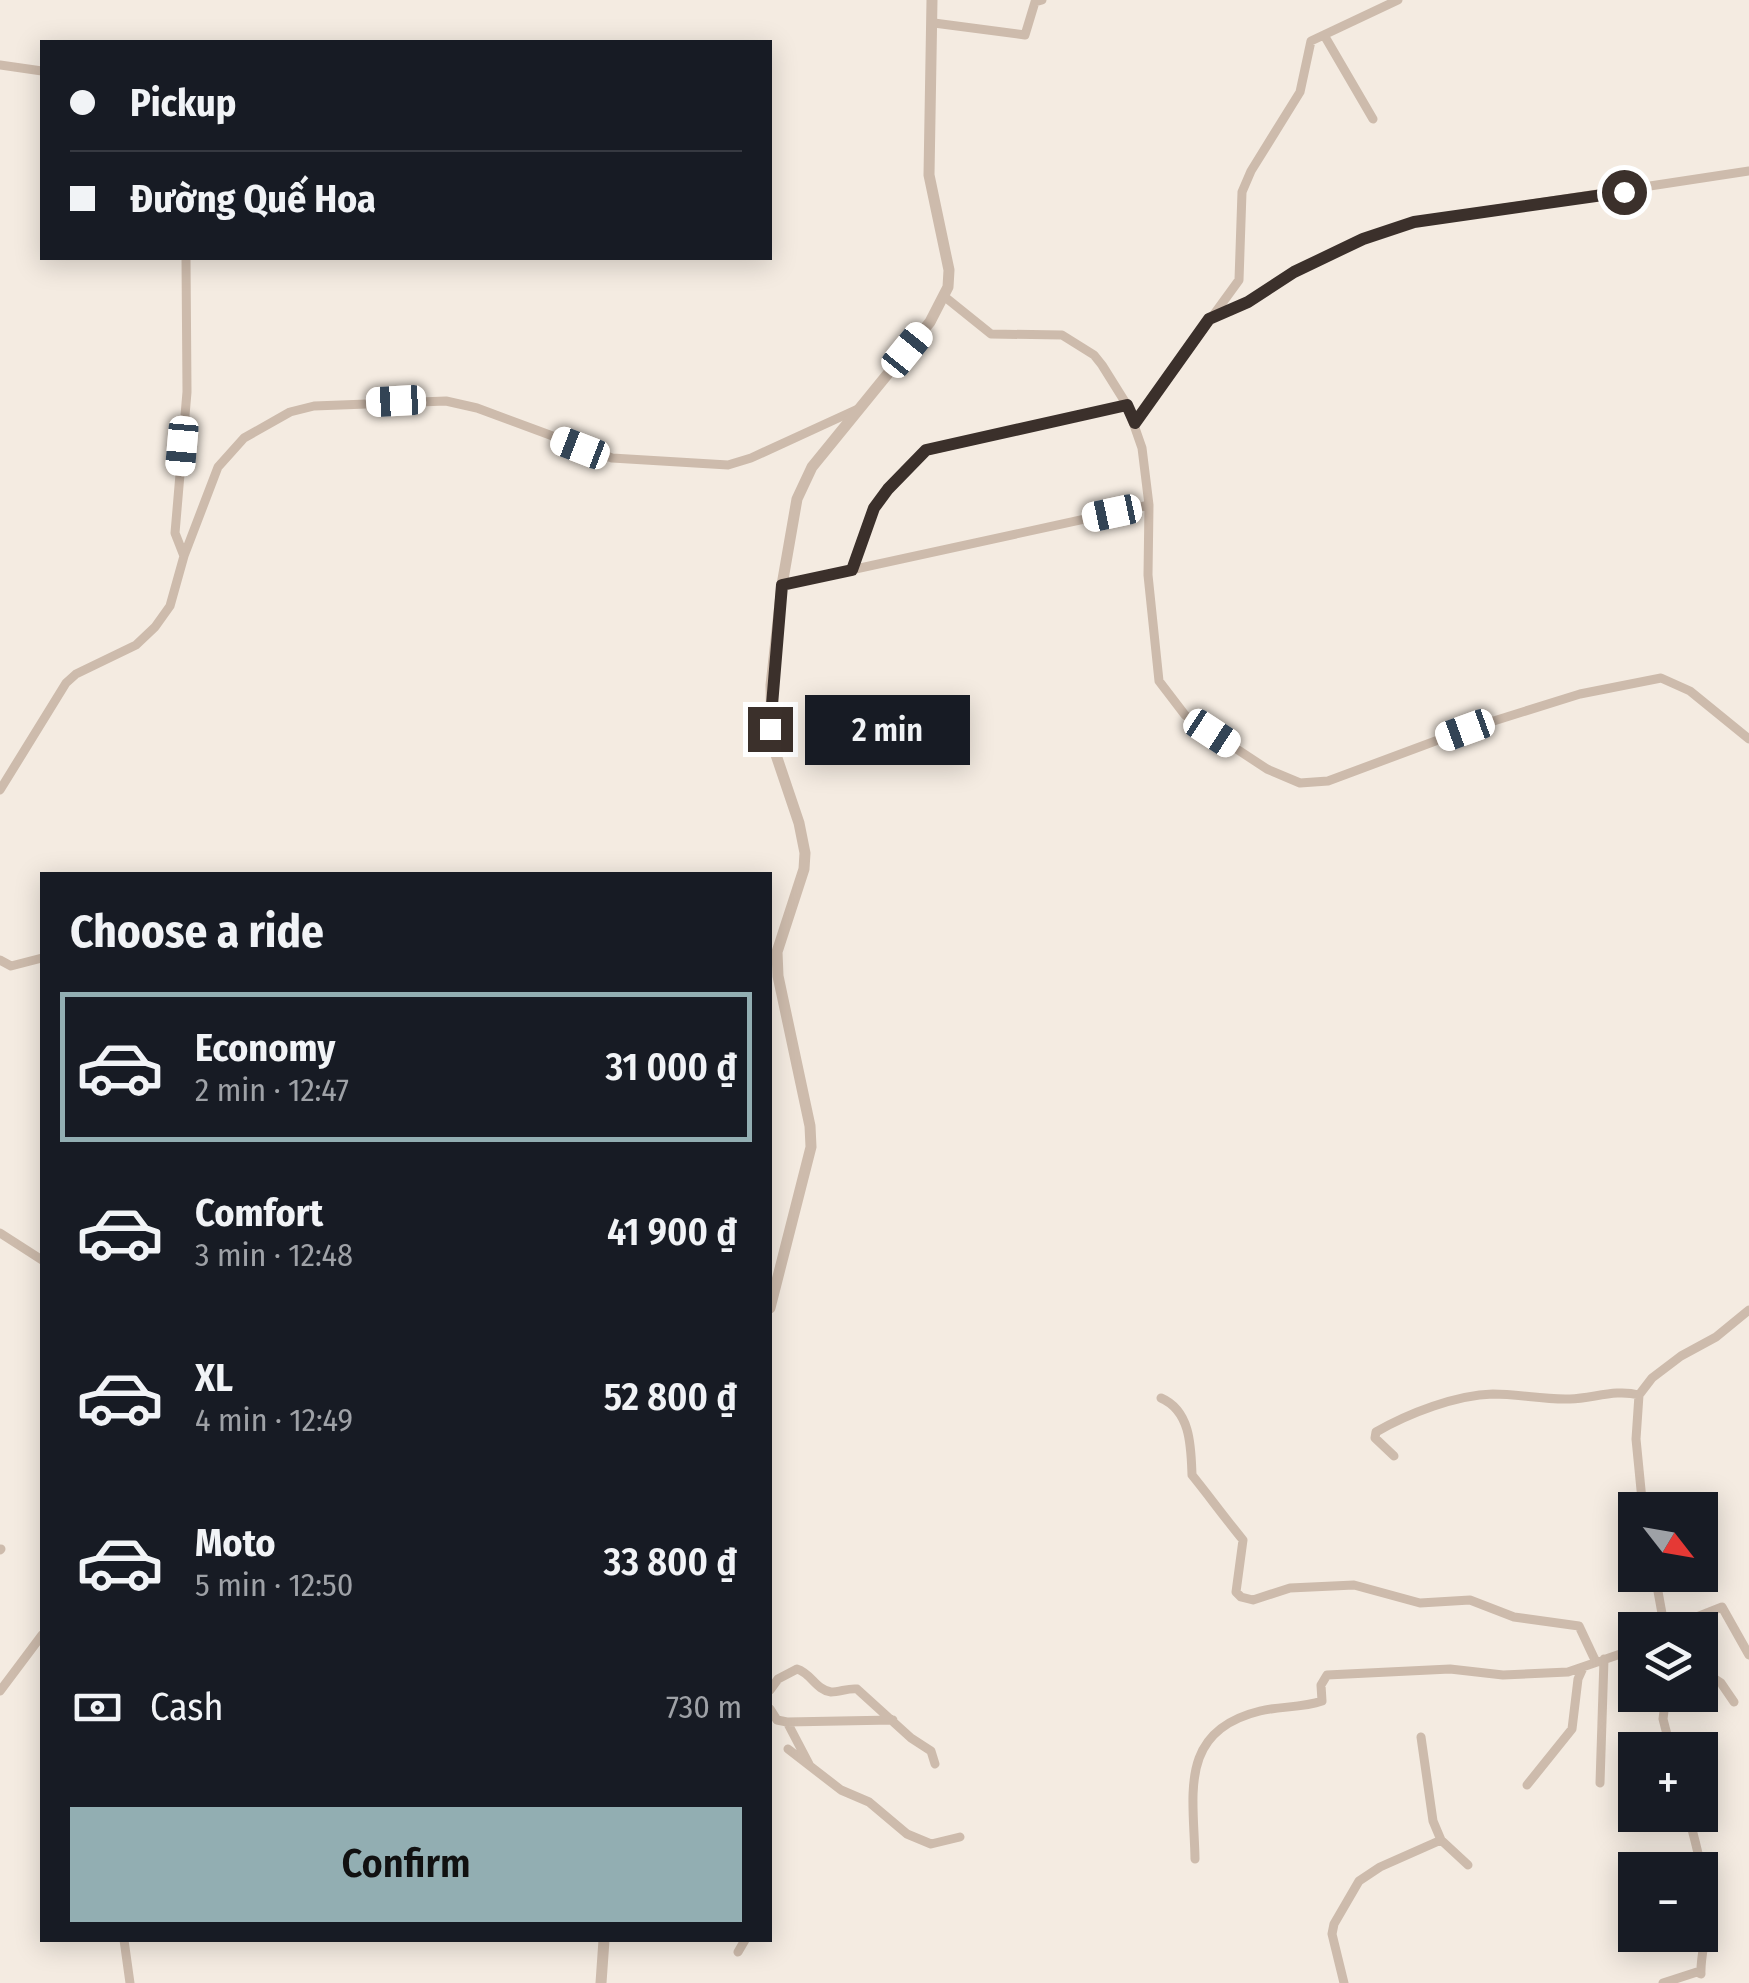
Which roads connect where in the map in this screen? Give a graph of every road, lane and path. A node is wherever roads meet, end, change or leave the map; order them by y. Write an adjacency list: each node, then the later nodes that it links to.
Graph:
1 (932, 0): 4 (street)
2 (1042, 0): 4 (street)
3 (1398, 0): 5 (street)
4 (934, 23): 11 (street)
5 (1324, 35): 8 (street); 12 (street)
6 (0, 65): 7 (street)
7 (40, 71)
8 (1374, 119)
9 (1749, 171): 12 (street)
10 (186, 260): 17 (street)
11 (945, 296): 13 (street); 14 (street)
12 (1209, 319): 15 (street)
13 (1127, 405): 15 (street); 18 (street)
14 (862, 407): 17 (street); 19 (street)
15 (1135, 423): 16 (street)
16 (1149, 505): 18 (street); 20 (street)
17 (184, 556): 21 (street)
18 (852, 570): 19 (street)
19 (782, 585): 26 (street)
20 (1749, 740)
21 (0, 790)
22 (40, 959): 23 (street)
23 (0, 960)
24 (0, 1233): 25 (street)
25 (40, 1259)
26 (772, 1300)
27 (1749, 1310): 28 (street)
28 (1639, 1395): 30 (street); 31 (street)
29 (1161, 1398): 36 (street)
30 (1394, 1456)
31 (1641, 1492)
32 (1709, 1612): 35 (street)
33 (40, 1638): 40 (street)
34 (1618, 1654): 36 (street)
35 (1749, 1655)
36 (1600, 1660): 37 (street); 49 (street)
37 (1583, 1668): 50 (street); 53 (street)
38 (1718, 1681): 41 (street)
39 (772, 1687): 43 (street)
40 (0, 1690)
41 (1734, 1702)
42 (772, 1713): 44 (street)
43 (893, 1720): 44 (street); 47 (street)
44 (787, 1722): 48 (street)
45 (1420, 1737): 52 (street)
46 (788, 1748): 48 (street)
47 (935, 1764)
48 (812, 1771): 51 (street)
49 (1600, 1783)
50 (1527, 1786)
51 (960, 1837)
52 (1441, 1840): 54 (street); 62 (street)
53 (1194, 1859)
54 (1468, 1866)
55 (124, 1942): 60 (street)
56 (604, 1942): 61 (street)
57 (744, 1942): 58 (street)
58 (738, 1952)
59 (1702, 1952): 63 (street)
60 (130, 1983)
61 (601, 1983)
62 (1344, 1983)
63 (1663, 1983)

